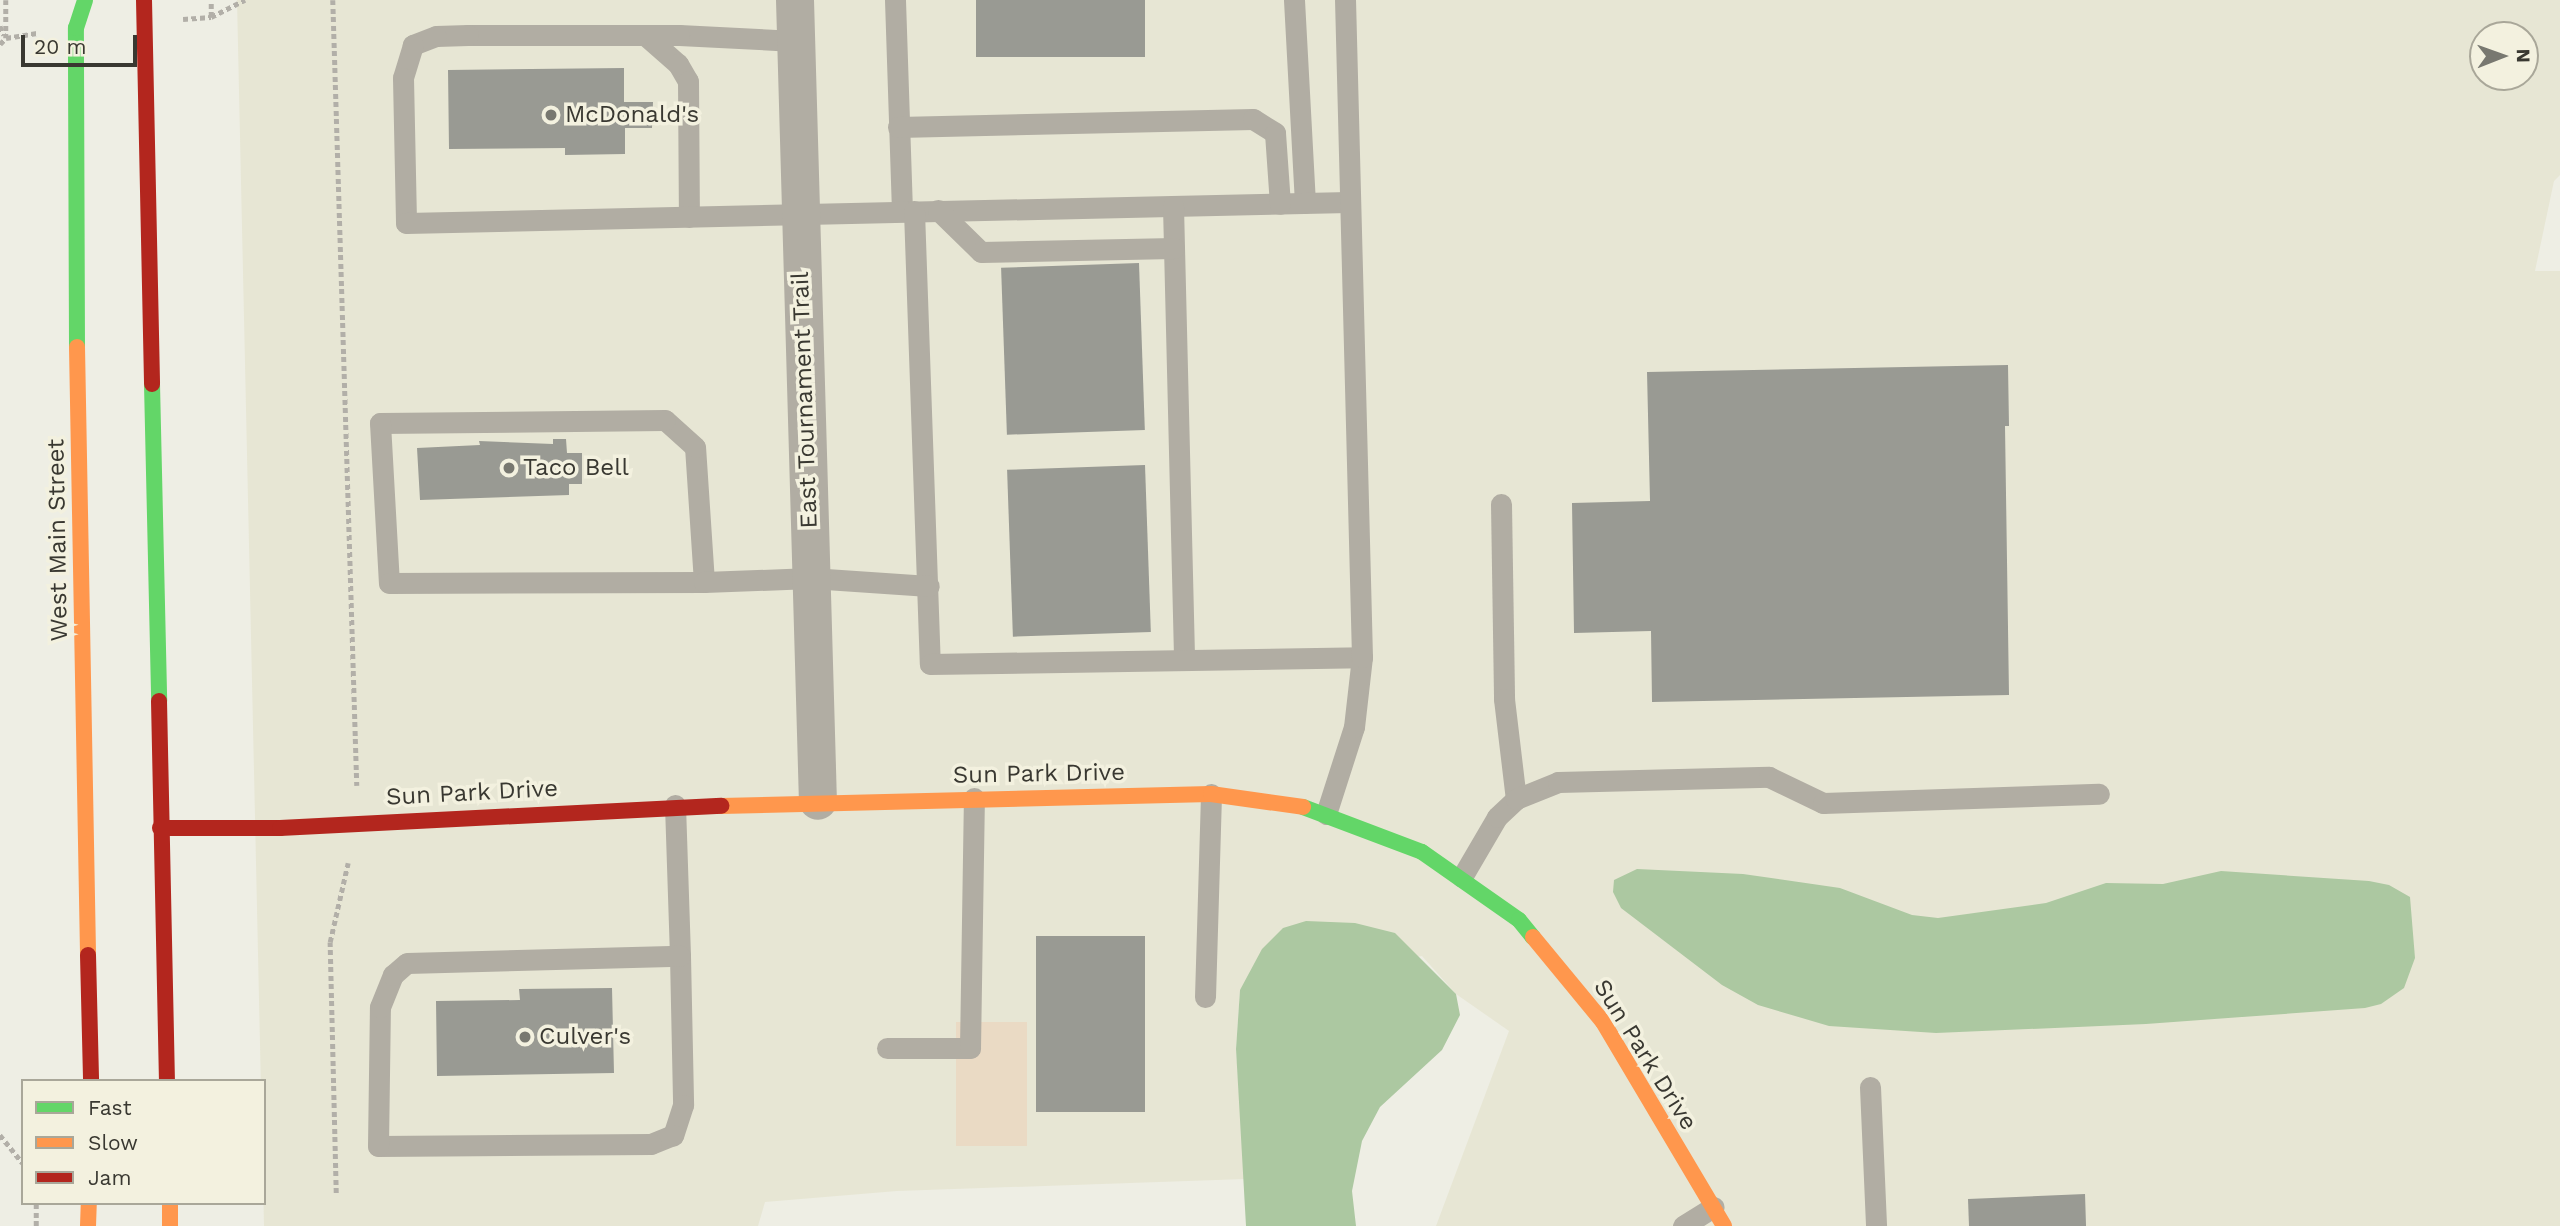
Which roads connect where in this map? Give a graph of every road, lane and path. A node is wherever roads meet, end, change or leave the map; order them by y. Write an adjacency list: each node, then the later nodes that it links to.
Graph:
1 (6, 0): 13 (path)
2 (85, 0): 45 (main road, West Main Street)
3 (144, 0): 40 (main road)
4 (211, 0): 5 (path)
5 (245, 0)
6 (333, 0): 39 (path)
7 (795, 0): 14 (street, East Tournament Trail)
8 (895, 0): 16 (lane)
9 (1294, 0): 18 (lane)
10 (1344, 1): 17 (lane)
11 (0, 26): 13 (path)
12 (645, 35): 14 (lane); 24 (lane); 24 (lane)
13 (6, 38): 15 (path)
14 (795, 41): 23 (street, East Tournament Trail)
15 (0, 44)
16 (898, 127): 19 (lane); 22 (lane)
17 (1349, 202): 18 (lane); 30 (lane)
18 (1305, 203): 19 (lane)
19 (1280, 204): 20 (lane)
20 (1173, 206): 21 (lane); 25 (lane)
21 (938, 210): 22 (lane); 25 (lane)
22 (908, 211): 23 (lane); 29 (lane)
23 (799, 213): 24 (lane); 27 (street, East Tournament Trail)
24 (689, 217)
25 (1174, 248): 31 (lane)
26 (1501, 504): 35 (lane)
27 (811, 578): 28 (lane); 29 (lane); 36 (street, East Tournament Trail)
28 (704, 582): 28 (lane)
29 (929, 586): 31 (lane)
30 (1362, 657): 31 (lane); 38 (lane)
31 (1184, 659)
32 (1212, 794): 34 (main road, Sun Park Drive); 38 (main road, Sun Park Drive); 43 (lane)
33 (2099, 794): 35 (lane)
34 (974, 798): 36 (main road, Sun Park Drive); 44 (lane)
35 (1516, 799): 41 (lane)
36 (818, 800): 37 (main road, Sun Park Drive)
37 (675, 805): 39 (main road, Sun Park Drive); 42 (lane)
38 (1326, 814): 41 (main road, Sun Park Drive)
39 (358, 822): 40 (main road, Sun Park Drive); 50 (path)
40 (160, 828): 46 (main road)
41 (1462, 877): 54 (main road, Sun Park Drive)
42 (680, 956): 42 (lane)
43 (1205, 998)
44 (887, 1048)
45 (91, 1079)
46 (167, 1079)
47 (1870, 1087): 60 (lane)
48 (0, 1135): 49 (path)
49 (21, 1161)
50 (336, 1193)
51 (36, 1205): 55 (path)
52 (89, 1205): 56 (main road)
53 (170, 1205): 57 (main road)
54 (1713, 1207): 58 (lane); 59 (main road, Sun Park Drive)
55 (36, 1226)
56 (89, 1226)
57 (170, 1226)
58 (1683, 1226)
59 (1724, 1226)
60 (1876, 1226)

